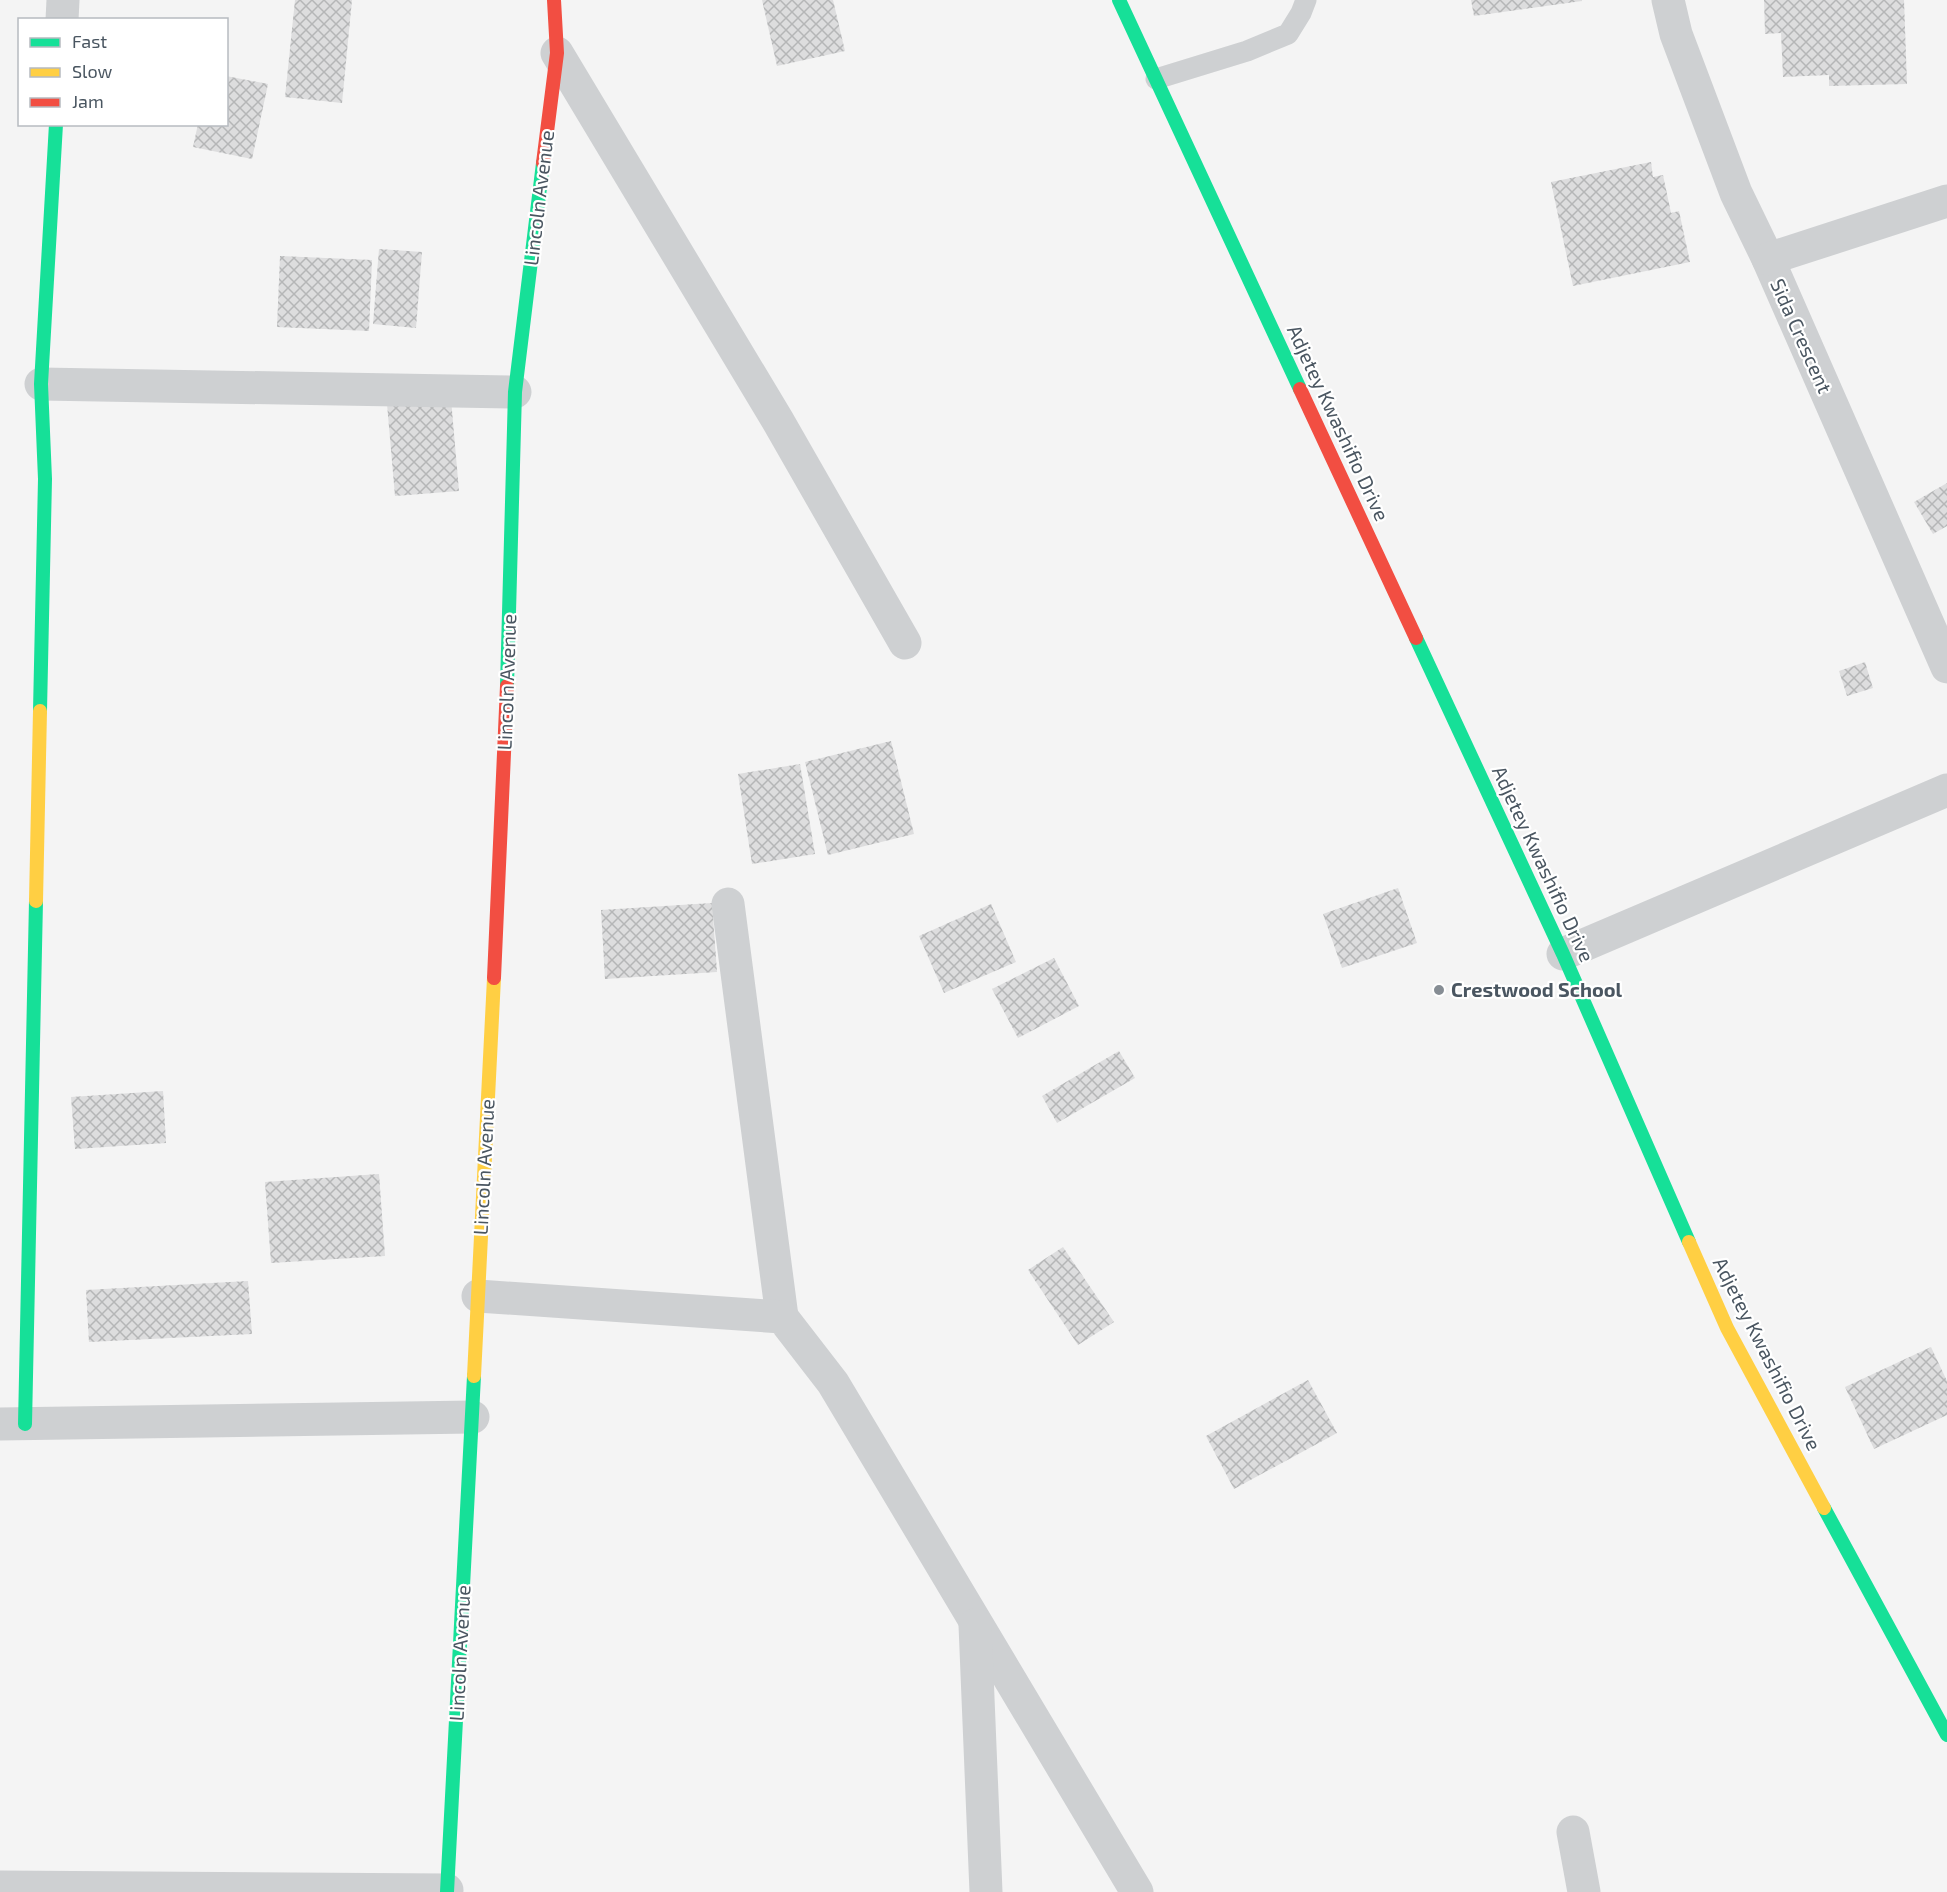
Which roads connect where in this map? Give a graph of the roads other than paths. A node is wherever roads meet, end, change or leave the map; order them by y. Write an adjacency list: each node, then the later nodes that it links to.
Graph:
1 (63, 0): 6 (street)
2 (554, 0): 7 (street, Lincoln Avenue)
3 (1119, 0): 8 (street, Adjetey Kwashifio Drive)
4 (1306, 0): 8 (lane)
5 (1668, 0): 11 (street, Sida Crescent)
6 (62, 18)
7 (556, 53): 13 (street, Lincoln Avenue); 14 (street)
8 (1156, 79): 18 (street, Adjetey Kwashifio Drive)
9 (56, 126): 12 (street)
10 (1947, 201): 11 (street)
11 (1768, 259): 15 (street, Sida Crescent)
12 (41, 384): 13 (street); 22 (street)
13 (515, 392): 19 (street, Lincoln Avenue)
14 (905, 643)
15 (1947, 667)
16 (1947, 790): 18 (street)
17 (728, 903): 20 (street)
18 (1563, 954): 24 (street, Adjetey Kwashifio Drive)
19 (478, 1296): 20 (street); 21 (street, Lincoln Avenue)
20 (782, 1317): 23 (street)
21 (473, 1417): 22 (street); 27 (street, Lincoln Avenue)
22 (12, 1424)
23 (974, 1620): 28 (street); 29 (street)
24 (1947, 1735)
25 (1573, 1833): 30 (street)
26 (0, 1887): 27 (street, Lincoln Avenue)
27 (447, 1891)
28 (986, 1892)
29 (1137, 1892)
30 (1584, 1892)

